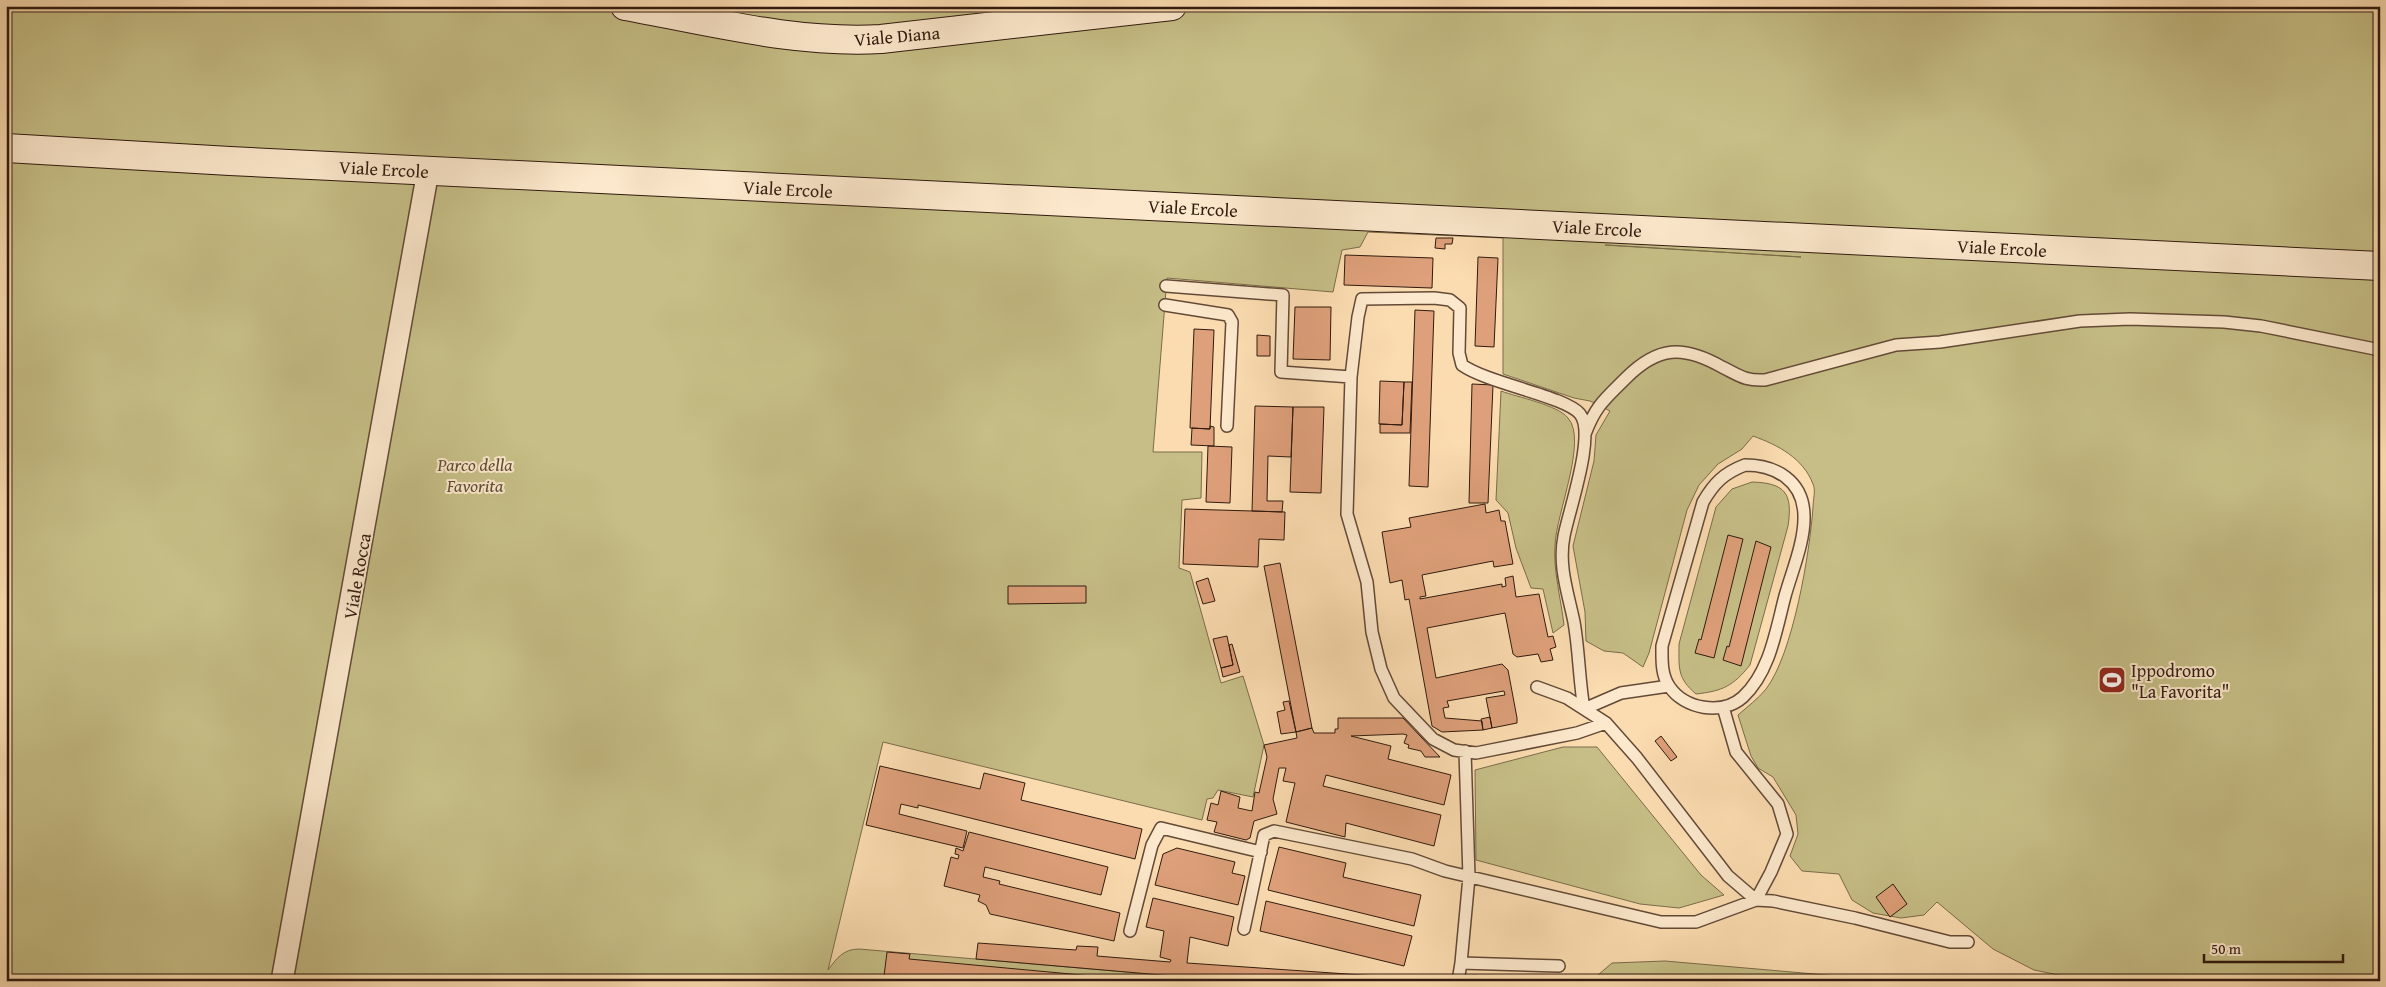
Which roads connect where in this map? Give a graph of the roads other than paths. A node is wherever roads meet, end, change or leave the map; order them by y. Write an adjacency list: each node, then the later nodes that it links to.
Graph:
1 (624, 6): 2 (street, Viale Diana)
2 (1172, 6)
3 (6, 148): 4 (street, Viale Ercole)
4 (428, 171): 5 (street, Viale Ercole); 26 (street, Viale Rocca)
5 (2380, 266)
6 (1166, 286): 9 (lane)
7 (1165, 305): 10 (lane)
8 (2380, 350): 11 (lane)
9 (1351, 377): 11 (lane); 17 (lane)
10 (1227, 426)
11 (1585, 434): 15 (lane)
12 (1537, 686): 15 (lane)
13 (1669, 686): 14 (lane); 14 (lane); 15 (lane)
14 (1723, 707): 20 (lane)
15 (1584, 709): 16 (lane)
16 (1606, 723): 17 (lane); 20 (lane)
17 (1465, 751): 19 (lane)
18 (1261, 852): 19 (lane); 21 (lane); 22 (lane)
19 (1468, 877): 20 (lane); 24 (lane)
20 (1756, 900): 23 (lane)
21 (1244, 929)
22 (1130, 931)
23 (1968, 942)
24 (1461, 963): 25 (lane); 27 (lane)
25 (1559, 966)
26 (282, 981)
27 (1458, 981)

